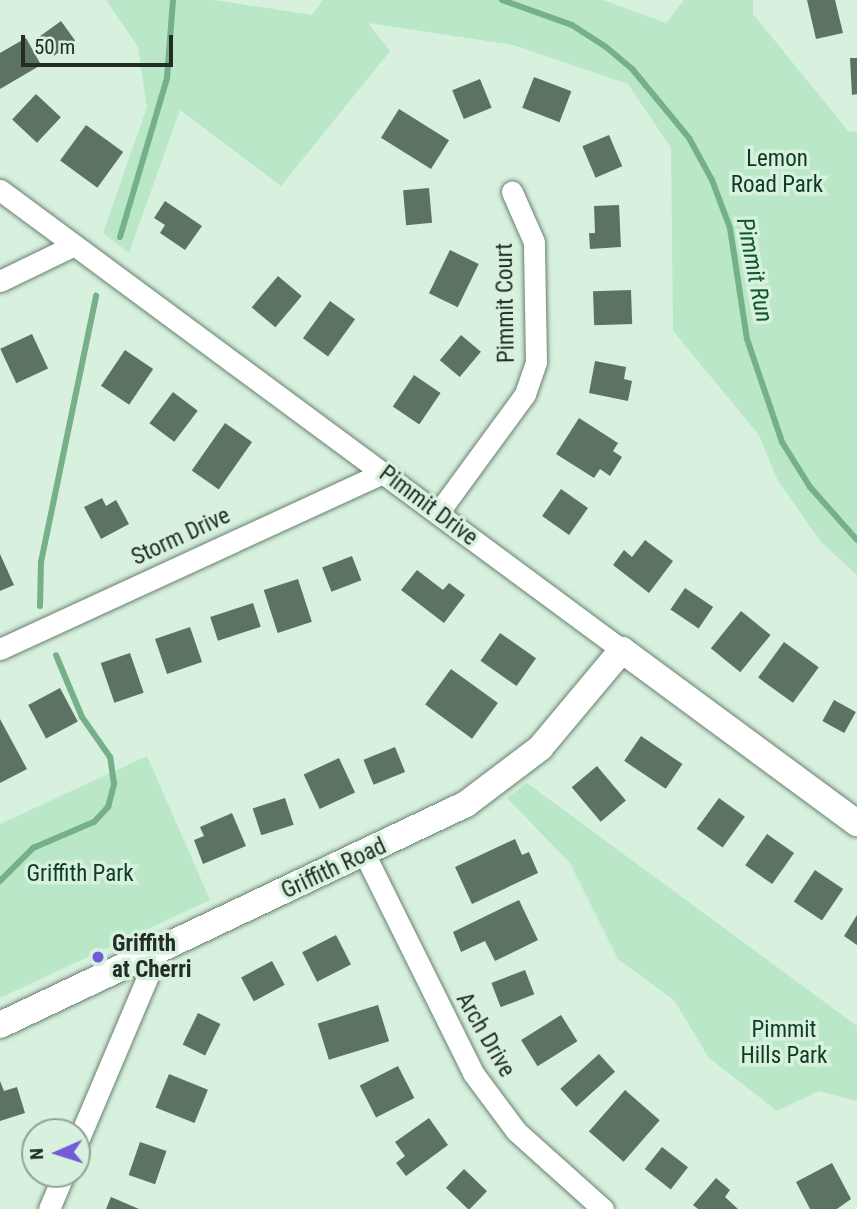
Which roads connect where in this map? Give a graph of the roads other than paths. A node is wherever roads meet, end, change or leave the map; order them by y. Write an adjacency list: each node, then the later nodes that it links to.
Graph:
1 (0, 190): 3 (street, Pimmit Drive)
2 (512, 192): 6 (street, Pimmit Court)
3 (74, 245): 4 (street); 5 (street, Pimmit Drive)
4 (0, 281)
5 (383, 472): 6 (street, Pimmit Drive); 7 (street, Storm Drive)
6 (438, 513): 8 (street, Pimmit Drive)
7 (0, 649)
8 (622, 650): 9 (street, Pimmit Drive); 10 (street, Griffith Road)
9 (857, 822)
10 (365, 855): 11 (street, Griffith Road); 16 (street, Arch Drive)
11 (158, 952): 12 (street, Griffith Road); 13 (street)
12 (0, 1025)
13 (88, 1118)
14 (58, 1188): 15 (street)
15 (49, 1209)
16 (603, 1209)

